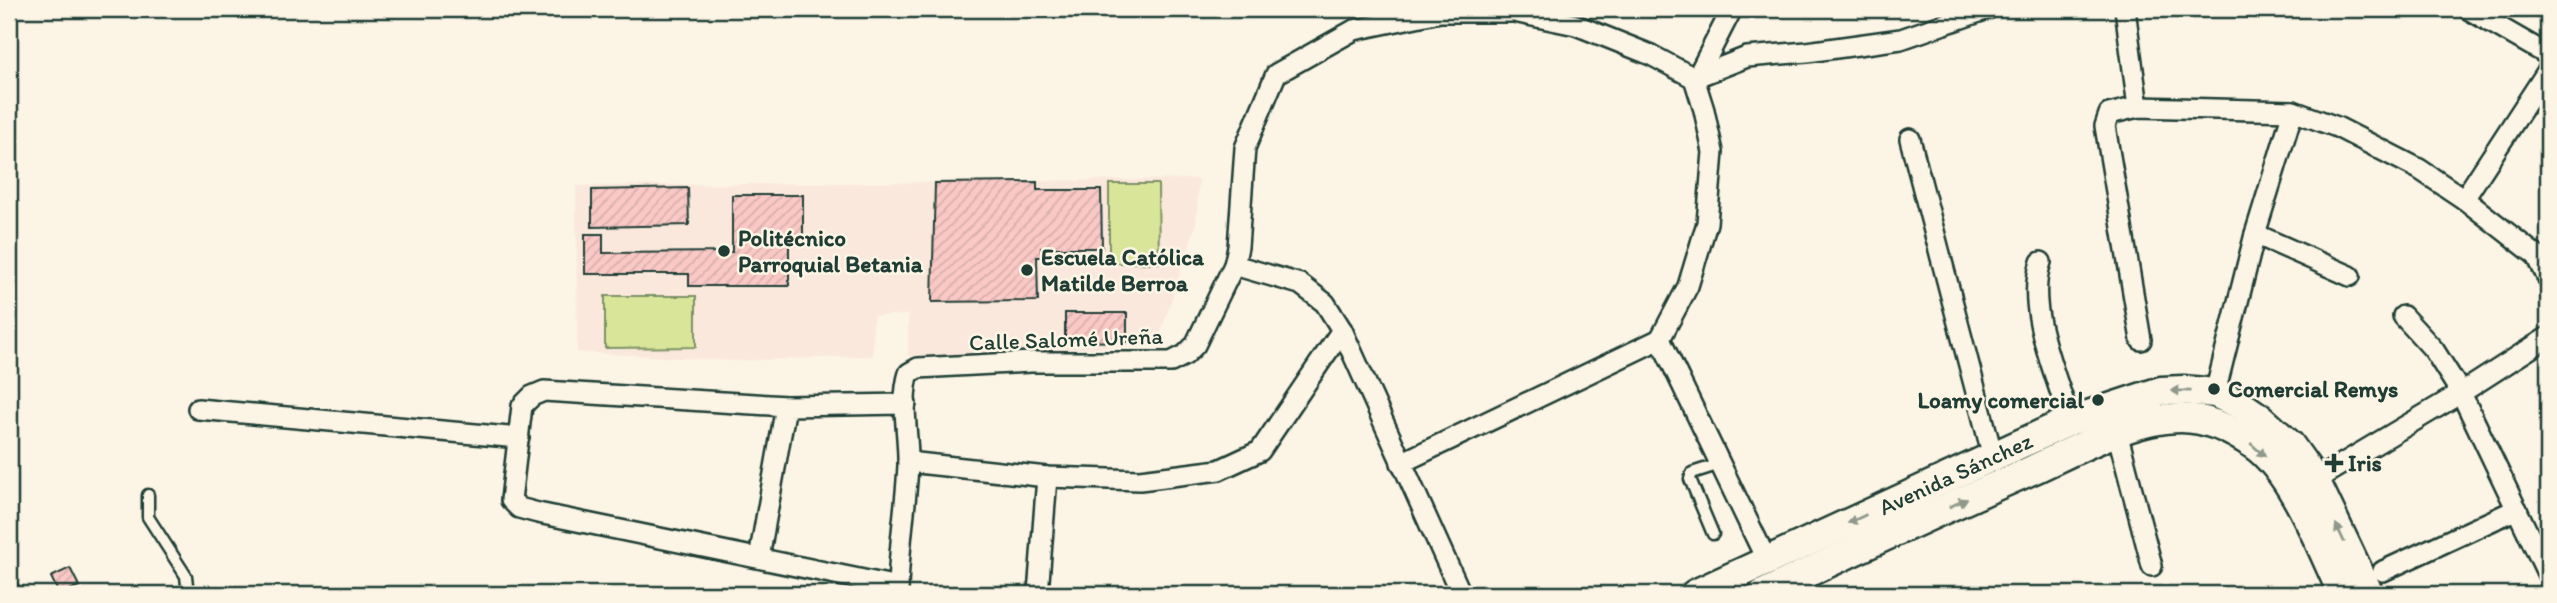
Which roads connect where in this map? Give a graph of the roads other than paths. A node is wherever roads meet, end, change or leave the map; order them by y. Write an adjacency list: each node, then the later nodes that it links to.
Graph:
1 (1732, 9): 7 (street)
2 (1988, 9): 7 (street)
3 (2125, 9): 8 (street)
4 (2468, 9): 5 (street)
5 (2548, 55)
6 (2548, 70): 11 (street)
7 (1696, 78): 15 (street, Calle Salomé Ureña); 21 (street)
8 (2138, 107): 9 (street); 22 (street)
9 (2293, 111): 11 (street); 12 (street)
10 (1910, 139): 31 (street)
11 (2463, 199): 13 (street)
12 (2255, 234): 16 (street); 23 (street)
13 (2543, 250): 17 (street)
14 (2041, 262): 28 (street)
15 (1234, 265): 19 (street); 25 (street, Calle Salomé Ureña)
16 (2350, 276)
17 (2548, 279)
18 (2403, 316): 24 (street)
19 (1342, 330): 33 (street); 35 (street)
20 (2548, 337): 24 (street)
21 (1660, 339): 33 (street); 34 (street)
22 (2141, 340)
23 (2215, 393): 28 (street, Avenida Sánchez, one-way to 28); 36 (street, Avenida Sánchez)
24 (2461, 393): 36 (street); 38 (street)
25 (906, 404): 26 (street); 32 (street, Calle Salomé Ureña)
26 (786, 406): 30 (street); 40 (street)
27 (198, 409): 30 (street)
28 (2070, 421): 31 (street, Avenida Sánchez)
29 (2117, 432): 36 (street, Avenida Sánchez, one-way to 36); 42 (street); 50 (street, Avenida Sánchez, one-way to 29)
30 (519, 438): 40 (street)
31 (1993, 457): 41 (street, Avenida Sánchez, one-way to 41)
32 (908, 462): 35 (street); 45 (street, Calle Salomé Ureña)
33 (1401, 463): 48 (street)
34 (1720, 464): 39 (lane); 41 (street)
35 (1047, 477): 47 (street)
36 (2305, 488): 44 (street, Avenida Sánchez, one-way to 36); 51 (street, Avenida Sánchez)
37 (148, 495): 46 (lane)
38 (2517, 509): 43 (street); 44 (street)
39 (1713, 534)
40 (759, 558): 45 (street)
41 (1767, 561): 49 (street, Avenida Sánchez)
42 (2151, 566)
43 (2548, 575)
44 (2376, 582)
45 (898, 591)
46 (188, 594)
47 (1038, 594)
48 (1461, 594)
49 (1695, 594)
50 (1763, 594)
51 (2343, 594)

